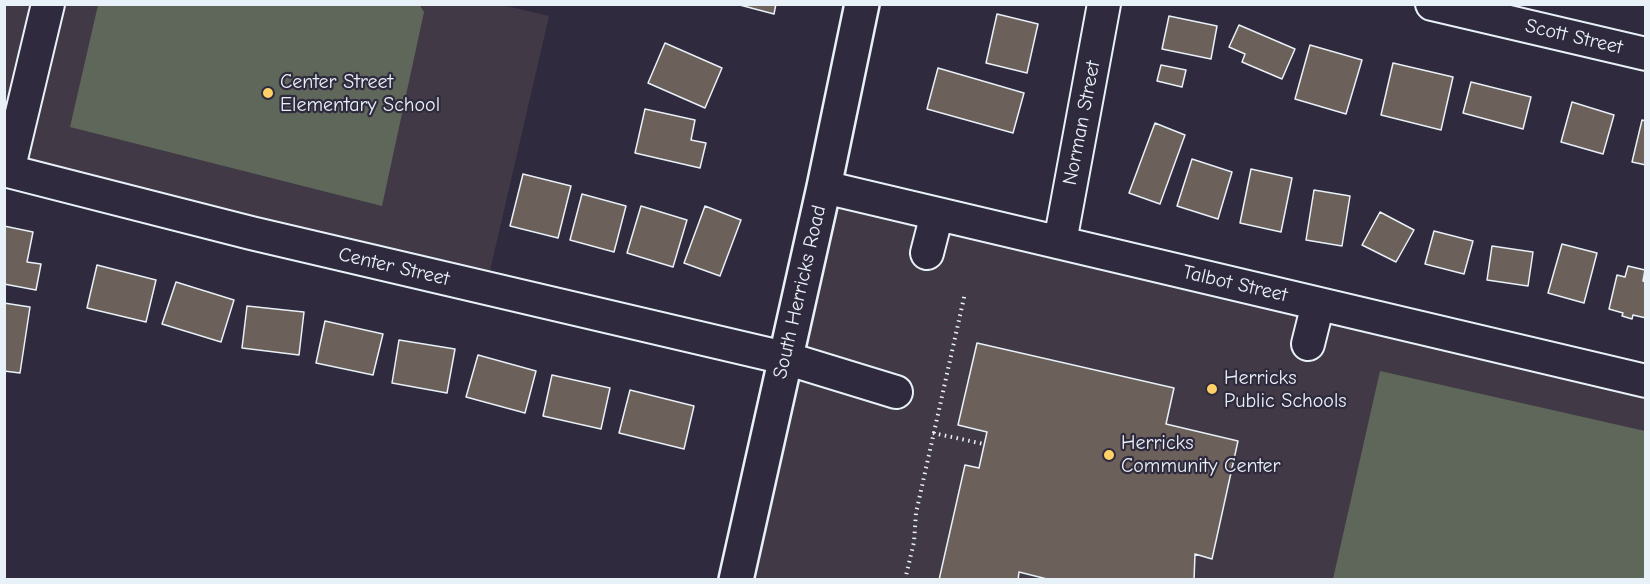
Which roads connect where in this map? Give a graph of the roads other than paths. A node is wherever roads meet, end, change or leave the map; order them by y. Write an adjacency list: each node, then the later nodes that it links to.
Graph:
1 (48, 4): 6 (street)
2 (861, 4): 8 (main road, South Herricks Road)
3 (1104, 4): 10 (street, Norman Street)
4 (1432, 4): 5 (street, Scott Street)
5 (1646, 54)
6 (17, 76): 7 (street)
7 (6, 170): 14 (street, Center Street)
8 (824, 187): 9 (street, Talbot Street); 14 (main road, South Herricks Road)
9 (937, 214): 10 (street, Talbot Street); 11 (street)
10 (1060, 243): 12 (street, Talbot Street)
11 (927, 253)
12 (1318, 304): 13 (street); 15 (street, Talbot Street)
13 (1308, 344)
14 (785, 358): 16 (street, Center Street); 17 (main road, South Herricks Road)
15 (1646, 381)
16 (896, 392)
17 (736, 579)

